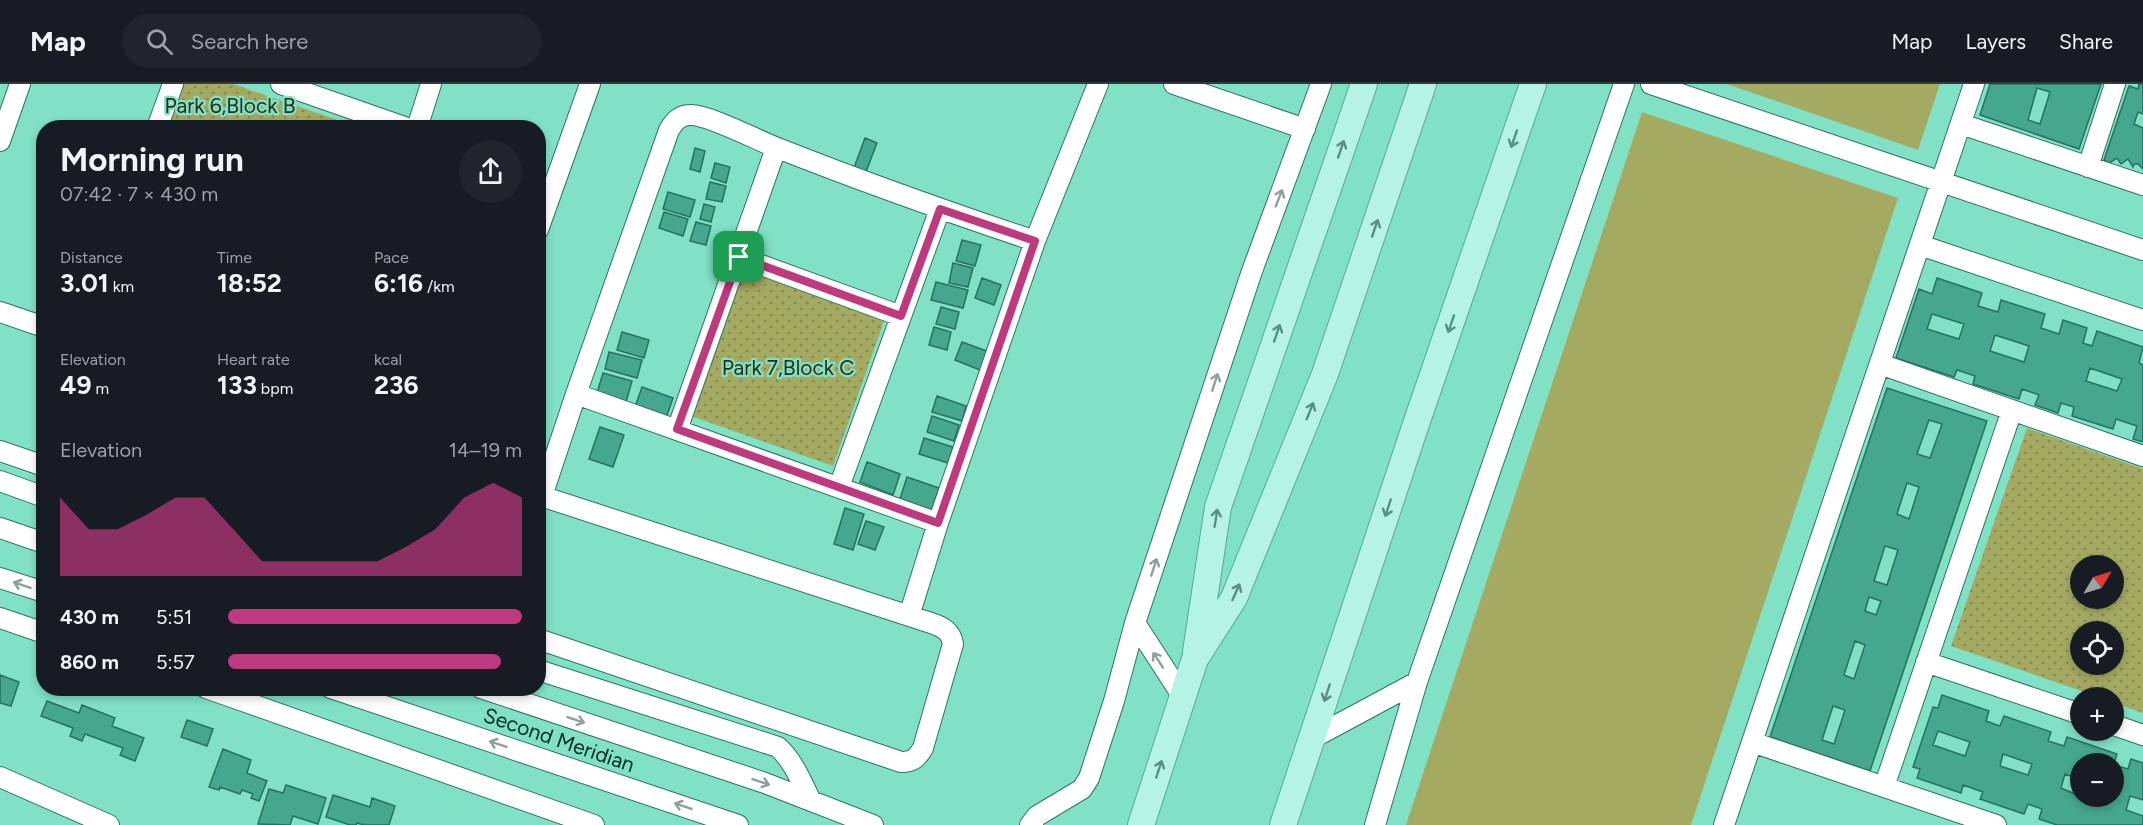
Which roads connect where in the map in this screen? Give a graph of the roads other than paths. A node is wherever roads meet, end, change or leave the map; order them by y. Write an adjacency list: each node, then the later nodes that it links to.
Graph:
1 (20, 84): 21 (street)
2 (173, 84): 16 (street)
3 (281, 84): 17 (street)
4 (431, 84): 18 (street)
5 (590, 84): 26 (street)
6 (1098, 84): 28 (street)
7 (1174, 84): 20 (street)
8 (1321, 84): 20 (street)
9 (1364, 84): 58 (main road, one-way to 9)
10 (1423, 84): 58 (main road, one-way to 10)
11 (1533, 84): 69 (main road, one-way to 69)
12 (1624, 84): 61 (street)
13 (1651, 84): 24 (street)
14 (1974, 84): 19 (street)
15 (2115, 84): 23 (street)
16 (160, 120)
17 (384, 120)
18 (420, 120)
19 (1961, 124): 23 (street); 24 (street)
20 (1305, 129): 55 (street, one-way to 20)
21 (0, 141)
22 (776, 148): 27 (street); 31 (street); 37 (street)
23 (2088, 167): 25 (street)
24 (1942, 182): 29 (street); 30 (street)
25 (2143, 185)
26 (546, 208)
27 (940, 209): 28 (street); 33 (street)
28 (1035, 241): 48 (street)
29 (1920, 245): 34 (street); 36 (street)
30 (2143, 250)
31 (739, 257): 33 (street); 39 (street)
32 (0, 312): 35 (street)
33 (901, 316): 45 (street)
34 (2143, 320)
35 (36, 324)
36 (1880, 364): 38 (street); 70 (street)
37 (576, 394): 39 (street); 43 (street)
38 (2012, 411): 41 (street); 59 (street)
39 (677, 429): 45 (street)
40 (0, 451): 42 (street)
41 (2143, 456)
42 (36, 463)
43 (546, 479)
44 (0, 481): 46 (street)
45 (838, 488): 48 (street)
46 (36, 494)
47 (546, 498): 53 (street)
48 (938, 523): 53 (street)
49 (0, 528): 50 (street)
50 (36, 540)
51 (0, 578): 52 (street, one-way to 51)
52 (36, 589)
53 (909, 616): 57 (street)
54 (0, 618): 56 (street)
55 (1135, 623): 65 (street, one-way to 55); 78 (street)
56 (36, 630)
57 (546, 642)
58 (1195, 658): 65 (main road)
59 (1926, 662): 66 (street); 72 (street)
60 (546, 673): 73 (street)
61 (1417, 682): 69 (street); 81 (street)
62 (229, 696): 75 (street)
63 (355, 696): 76 (street, Second Meridian, one-way to 63)
64 (505, 696): 73 (street, Second Meridian, one-way to 73)
65 (1183, 697): 79 (main road, one-way to 65)
66 (2070, 711)
67 (2124, 728): 68 (street)
68 (2143, 735)
69 (1311, 739): 80 (main road)
70 (1752, 742): 72 (street); 82 (street)
71 (0, 777): 74 (street)
72 (1884, 787): 83 (street)
73 (811, 801): 77 (street, Second Meridian)
74 (109, 825)
75 (594, 825)
76 (738, 825)
77 (873, 825)
78 (1030, 825)
79 (1141, 825)
80 (1283, 825)
81 (1375, 825)
82 (1724, 825)
83 (1996, 825)

